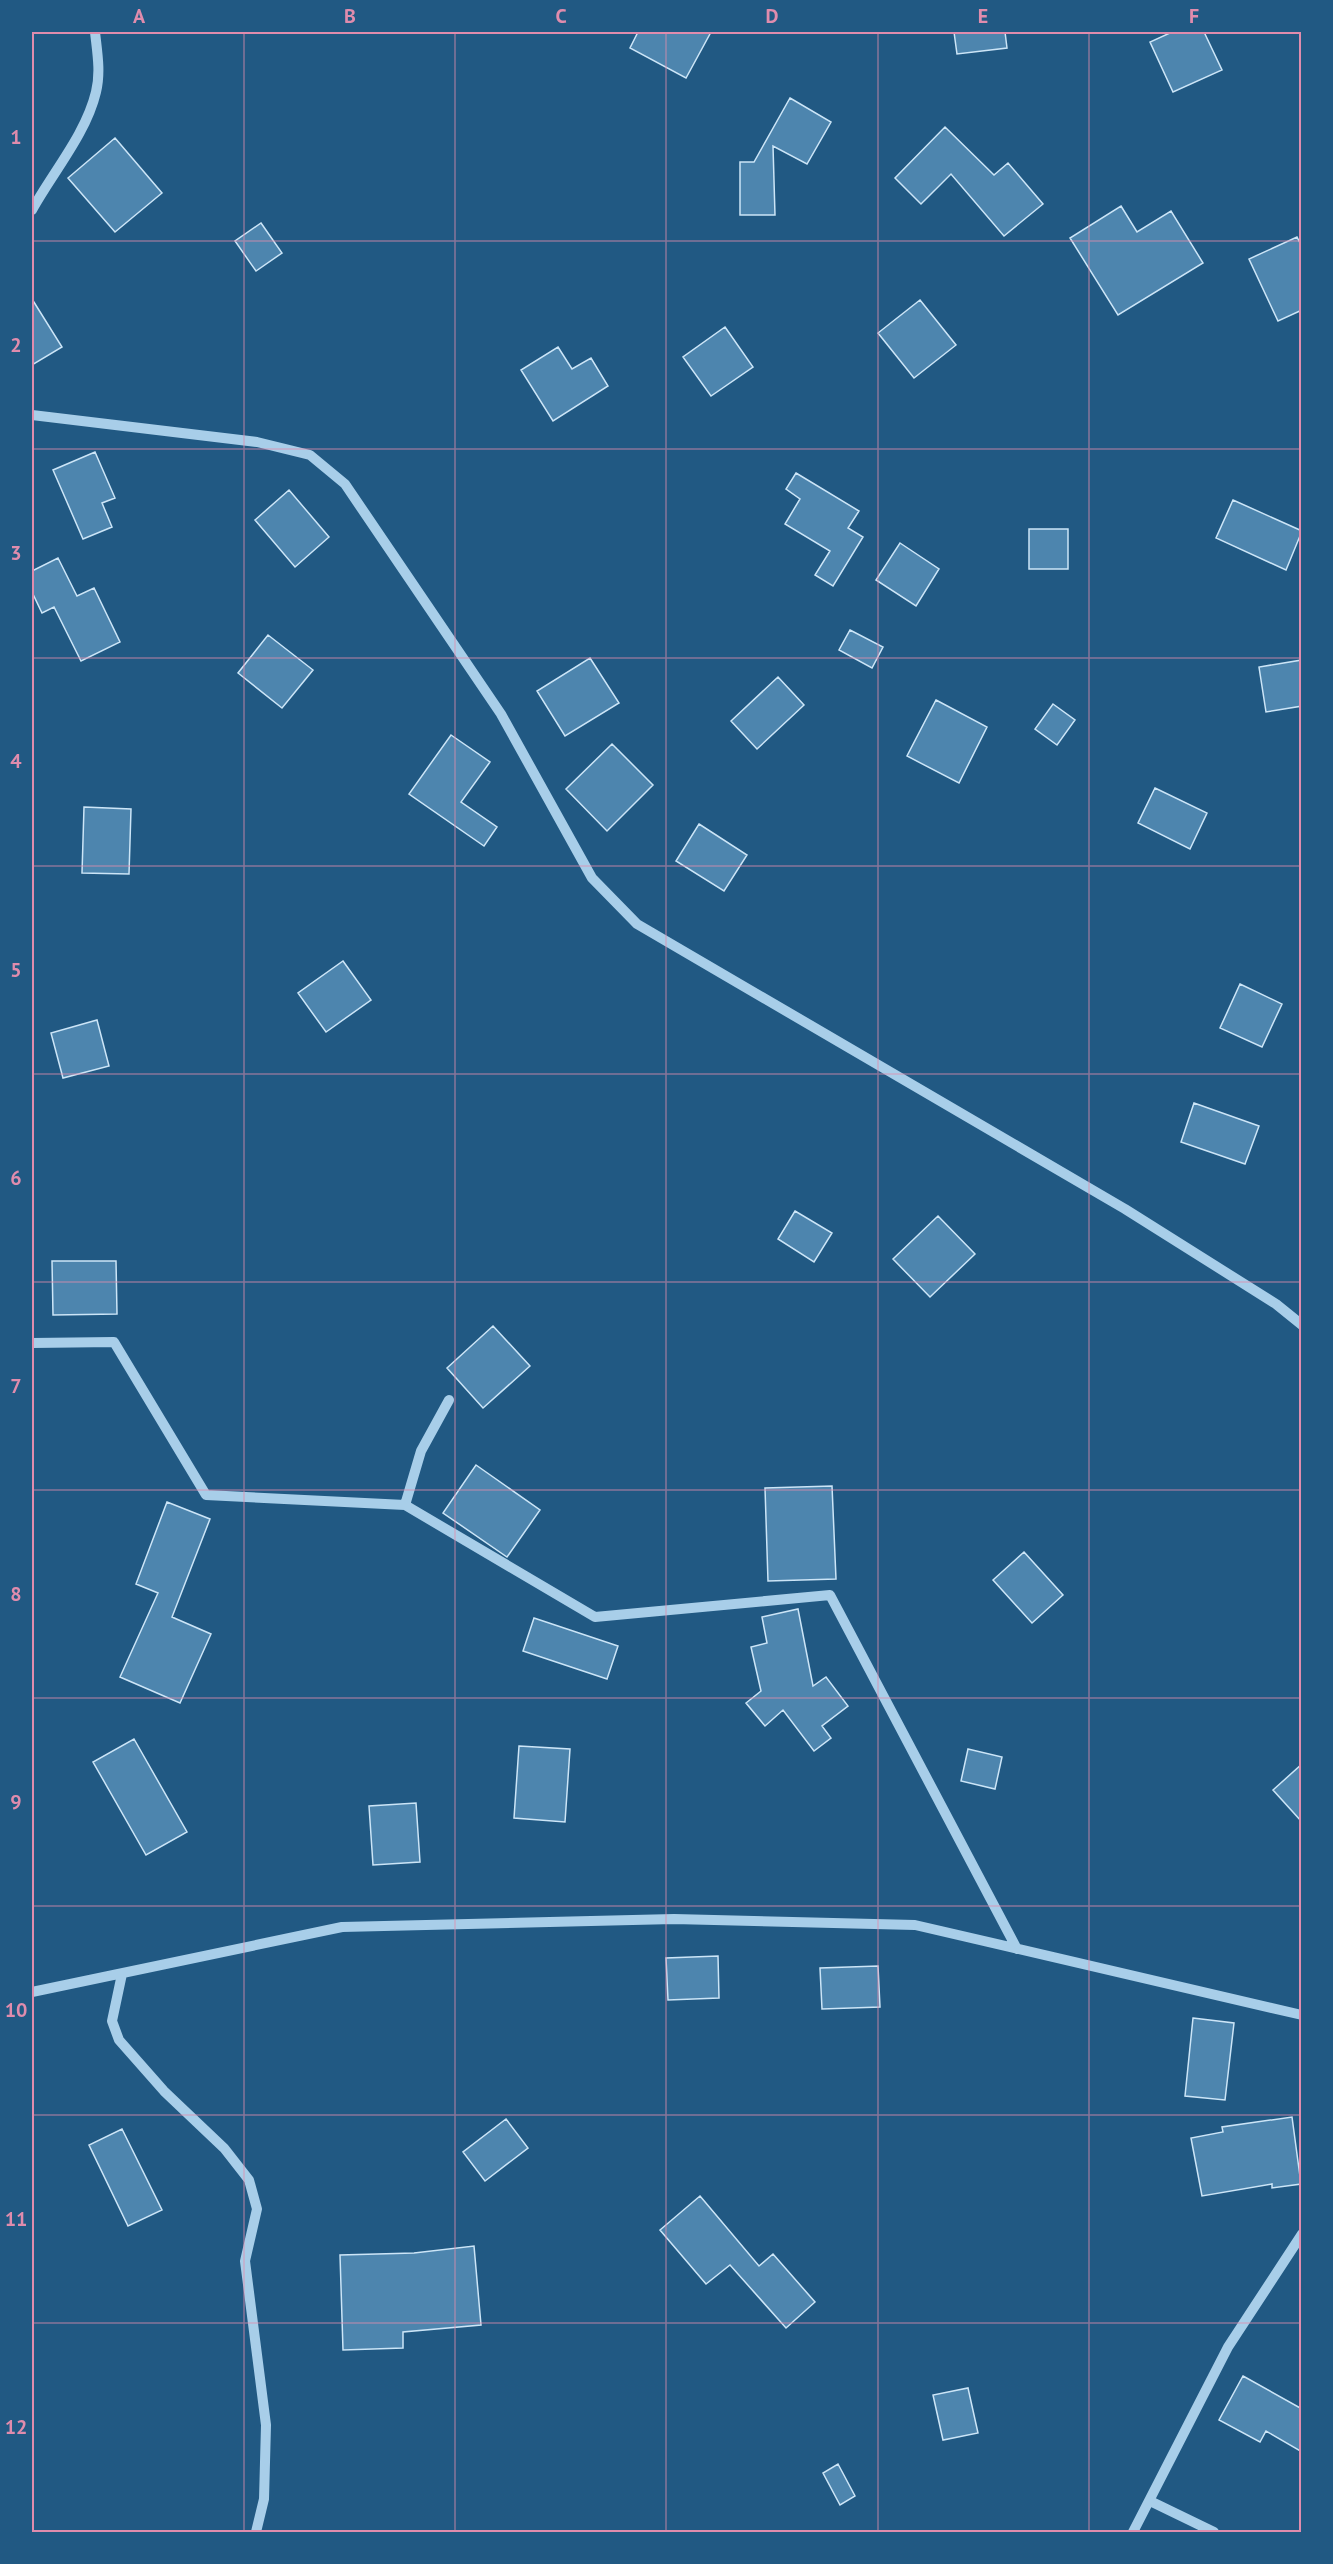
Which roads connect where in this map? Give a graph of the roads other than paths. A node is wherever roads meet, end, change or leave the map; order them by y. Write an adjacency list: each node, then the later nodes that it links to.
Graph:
1 (95, 32): 2 (street)
2 (32, 210)
3 (32, 415): 4 (street)
4 (1302, 1325)
5 (32, 1343): 7 (street)
6 (449, 1400): 7 (street)
7 (405, 1505): 8 (street)
8 (1017, 1949): 9 (street); 11 (street)
9 (122, 1974): 10 (street); 14 (street)
10 (32, 1992)
11 (1302, 2015)
12 (1302, 2234): 13 (street)
13 (1150, 2501): 15 (street); 16 (street)
14 (256, 2532)
15 (1133, 2532)
16 (1215, 2532)

